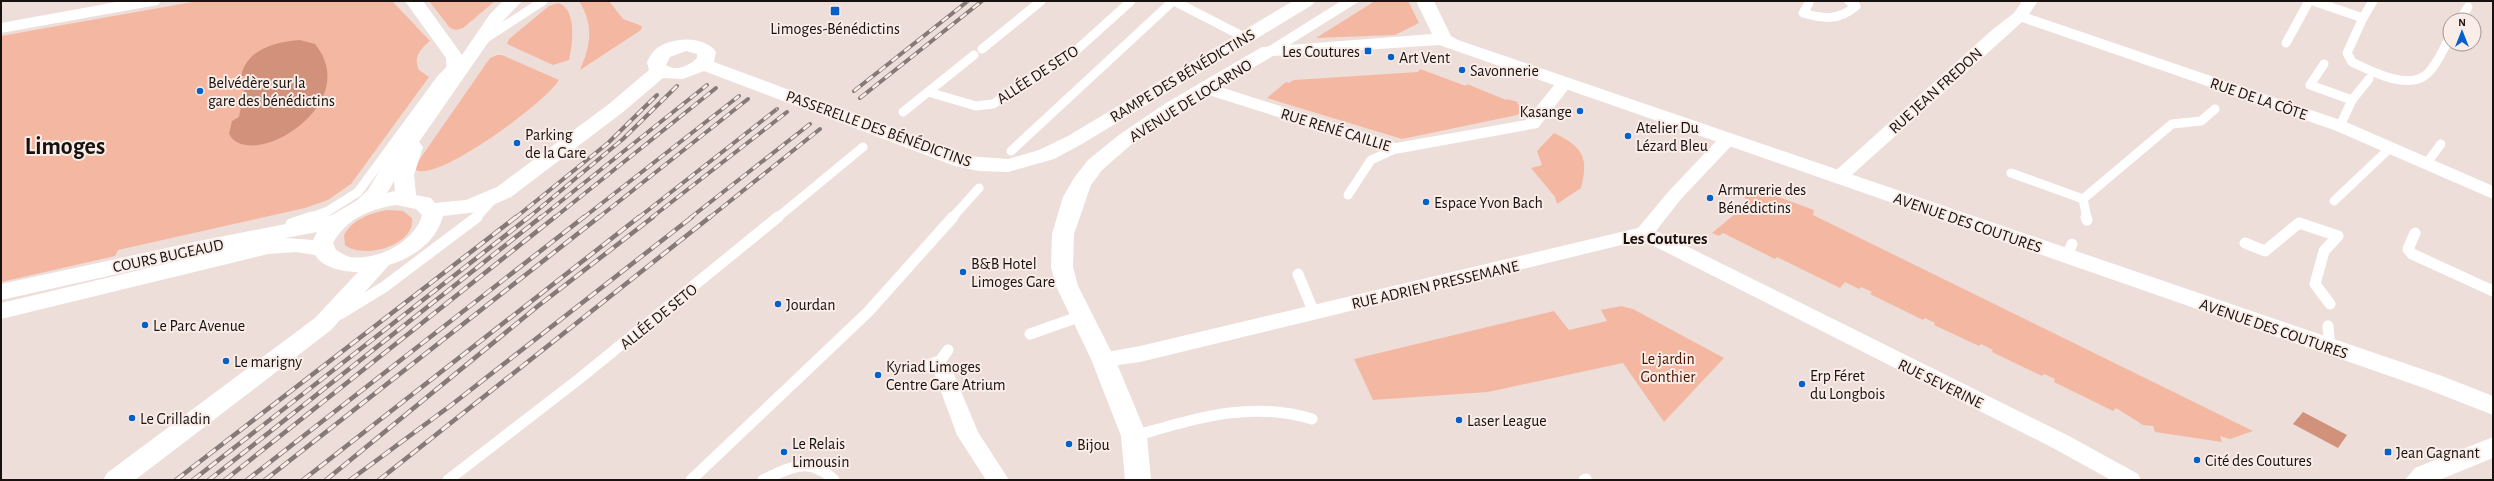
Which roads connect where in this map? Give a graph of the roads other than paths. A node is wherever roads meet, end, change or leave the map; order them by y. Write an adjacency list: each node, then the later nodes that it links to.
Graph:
1 (93, 1): 22 (street)
2 (152, 1): 18 (street)
3 (414, 1): 35 (street)
4 (513, 1): 27 (street)
5 (543, 1): 27 (lane)
6 (1042, 1): 29 (lane)
7 (1131, 1): 40 (lane, ALLÉE DE SETO)
8 (1173, 1): 25 (lane); 52 (lane, ALLÉE DE SETO)
9 (1306, 1): 25 (street, RAMPE DES BÉNÉDICTINS)
10 (1352, 1): 31 (street, AVENUE DE LOCARNO)
11 (1425, 1): 26 (street)
12 (1849, 1): 17 (lane)
13 (2030, 1): 21 (street, RUE JEAN FREDON)
14 (2309, 1): 28 (lane)
15 (2312, 1): 23 (lane)
16 (2373, 1): 23 (lane)
17 (1809, 3)
18 (119, 4): 24 (street)
19 (2468, 8): 20 (lane)
20 (2465, 12)
21 (2020, 16): 44 (street, RUE DE LA CÔTE); 55 (street, RUE JEAN FREDON)
22 (1, 18)
23 (2363, 18): 30 (lane)
24 (1, 28)
25 (1244, 37): 51 (street, RAMPE DES BÉNÉDICTINS)
26 (1443, 39): 31 (street, AVENUE DES COUTURES); 38 (street, AVENUE DES COUTURES)
27 (480, 42): 35 (street)
28 (2286, 43)
29 (982, 49)
30 (2442, 50)
31 (1269, 52): 39 (street, AVENUE DE LOCARNO)
32 (974, 55): 40 (lane)
33 (703, 64): 36 (street); 36 (street); 51 (street, PASSERELLE DES BÉNÉDICTINS)
34 (2324, 64): 41 (lane)
35 (457, 70): 45 (street); 72 (lane)
36 (660, 71): 60 (street)
37 (2369, 79): 41 (lane)
38 (1565, 83): 46 (street, AVENUE DES COUTURES); 50 (street, RUE RENÉ CAILLIE)
39 (1208, 88): 50 (street, RUE RENÉ CAILLIE); 83 (street, AVENUE DE LOCARNO)
40 (928, 92): 43 (lane)
41 (2352, 100): 44 (lane)
42 (2215, 109): 61 (lane)
43 (903, 112)
44 (2340, 126): 49 (street, RUE DE LA CÔTE)
45 (419, 130): 59 (street); 63 (street)
46 (1727, 140): 55 (street, AVENUE DES COUTURES); 69 (street)
47 (2441, 144): 53 (lane)
48 (863, 147): 92 (lane, ALLÉE DE SETO)
49 (2390, 148): 53 (street, RUE DE LA CÔTE); 62 (lane)
50 (1395, 149): 58 (lane)
51 (1057, 150)
52 (1011, 151)
53 (2426, 164): 57 (street, RUE DE LA CÔTE)
54 (2011, 173): 61 (lane)
55 (1838, 178): 87 (street, AVENUE DES COUTURES)
56 (979, 188): 93 (lane)
57 (2493, 193)
58 (1348, 194)
59 (406, 198): 63 (street); 65 (street)
60 (494, 198): 64 (street); 82 (lane)
61 (2083, 199): 66 (lane)
62 (2334, 201)
63 (364, 205): 67 (street)
64 (468, 207): 65 (street); 68 (street)
65 (432, 210): 68 (street)
66 (2088, 220)
67 (336, 221): 72 (street, COURS BUGEAUD); 73 (street)
68 (429, 232): 74 (street)
69 (1644, 233): 81 (street, RUE ADRIEN PRESSEMANE); 98 (street, RUE SEVERINE)
70 (2415, 234): 77 (lane)
71 (2245, 244): 79 (lane)
72 (199, 248): 78 (street, COURS BUGEAUD)
73 (322, 248): 75 (street); 80 (street, COURS BUGEAUD)
74 (381, 261): 75 (street); 82 (street)
75 (340, 263): 82 (street)
76 (1298, 274): 81 (lane)
77 (2493, 291)
78 (1, 292)
79 (2330, 304)
80 (1, 311)
81 (1314, 313): 85 (street, RUE ADRIEN PRESSEMANE)
82 (330, 315): 91 (street)
83 (1081, 316): 84 (lane); 85 (street, AVENUE DE LOCARNO)
84 (1030, 334)
85 (1103, 358): 89 (street, AVENUE DE LOCARNO)
86 (939, 362): 96 (street)
87 (2493, 406)
88 (1312, 420): 89 (lane)
89 (1134, 436): 97 (street, AVENUE DE LOCARNO)
90 (2493, 447): 99 (street)
91 (116, 480)
92 (448, 480)
93 (691, 480)
94 (763, 480): 95 (lane)
95 (834, 480)
96 (998, 480)
97 (1138, 480)
98 (2130, 480)
99 (2418, 480)

